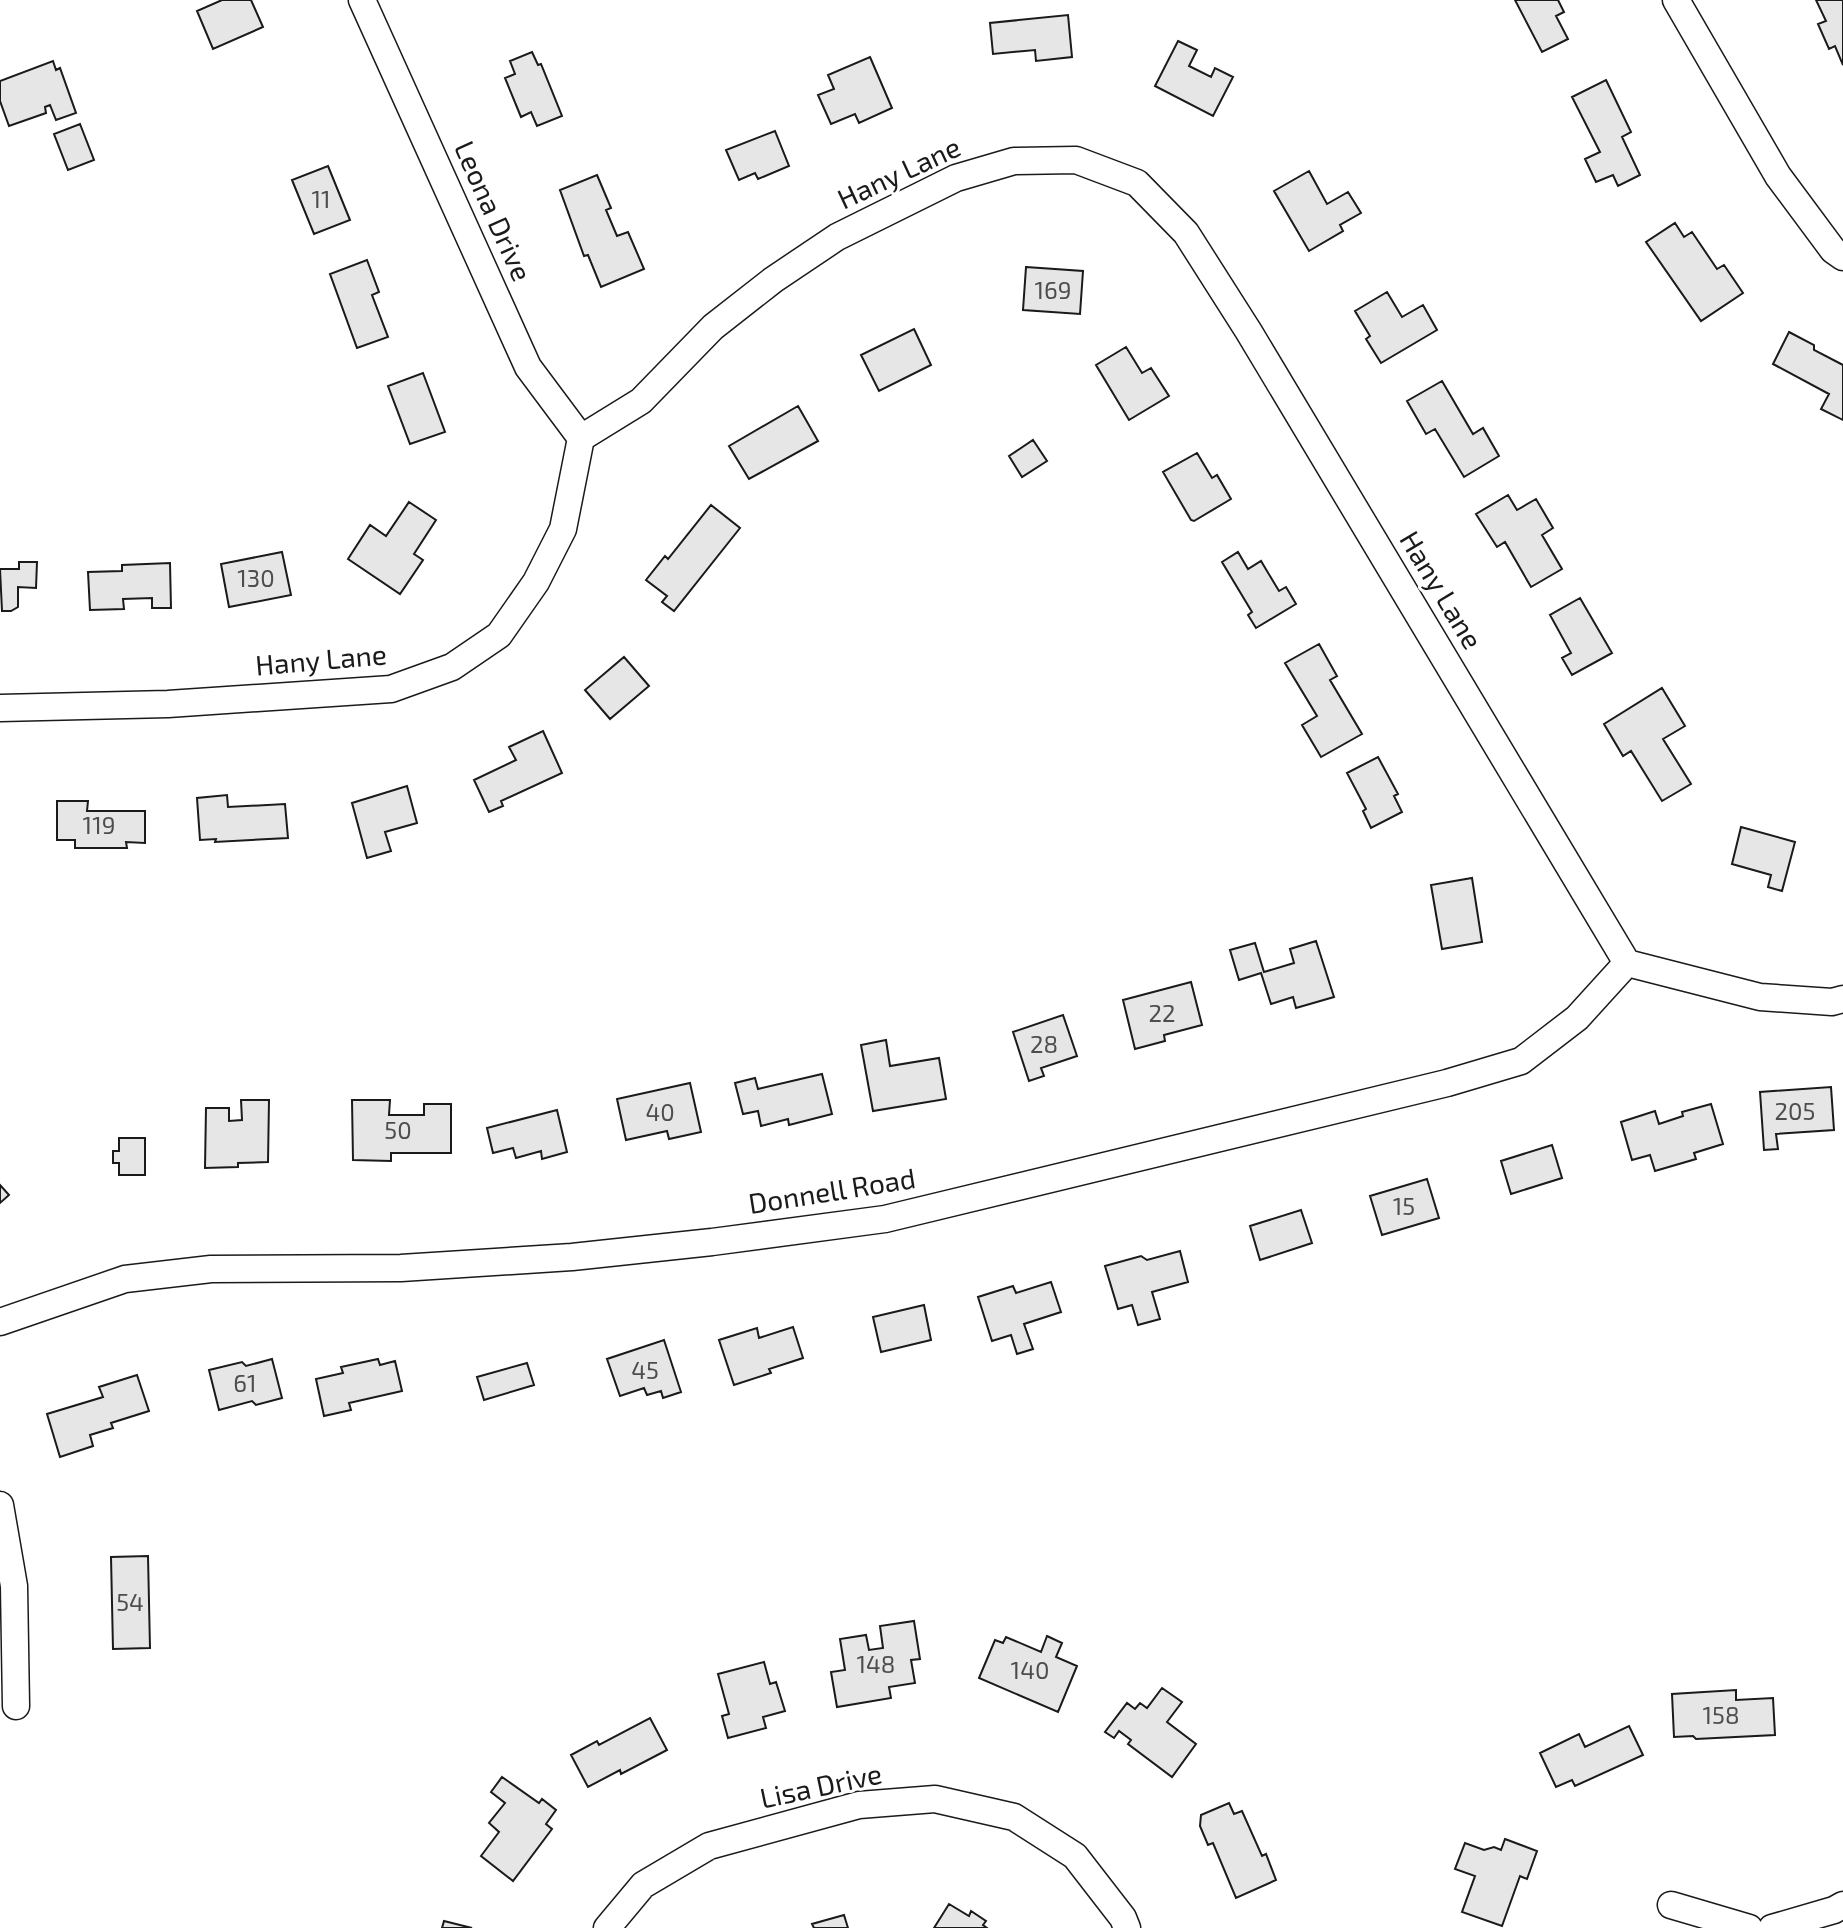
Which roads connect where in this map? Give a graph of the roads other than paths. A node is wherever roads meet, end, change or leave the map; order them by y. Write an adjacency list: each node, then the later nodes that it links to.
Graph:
1 (362, 0): 4 (street, Leona Drive)
2 (1676, 0): 3 (street)
3 (1843, 257)
4 (581, 438): 5 (street, Hany Lane); 6 (street, Hany Lane)
5 (0, 708)
6 (1627, 963): 7 (street); 8 (street, Donnell Road)
7 (1843, 999)
8 (0, 1322)
9 (0, 1505): 10 (street)
10 (16, 1706)
11 (1671, 1905): 15 (street)
12 (1843, 1905): 16 (street)
13 (607, 1928): 14 (street, Lisa Drive)
14 (1127, 1928)
15 (1749, 1928)
16 (1772, 1928)

